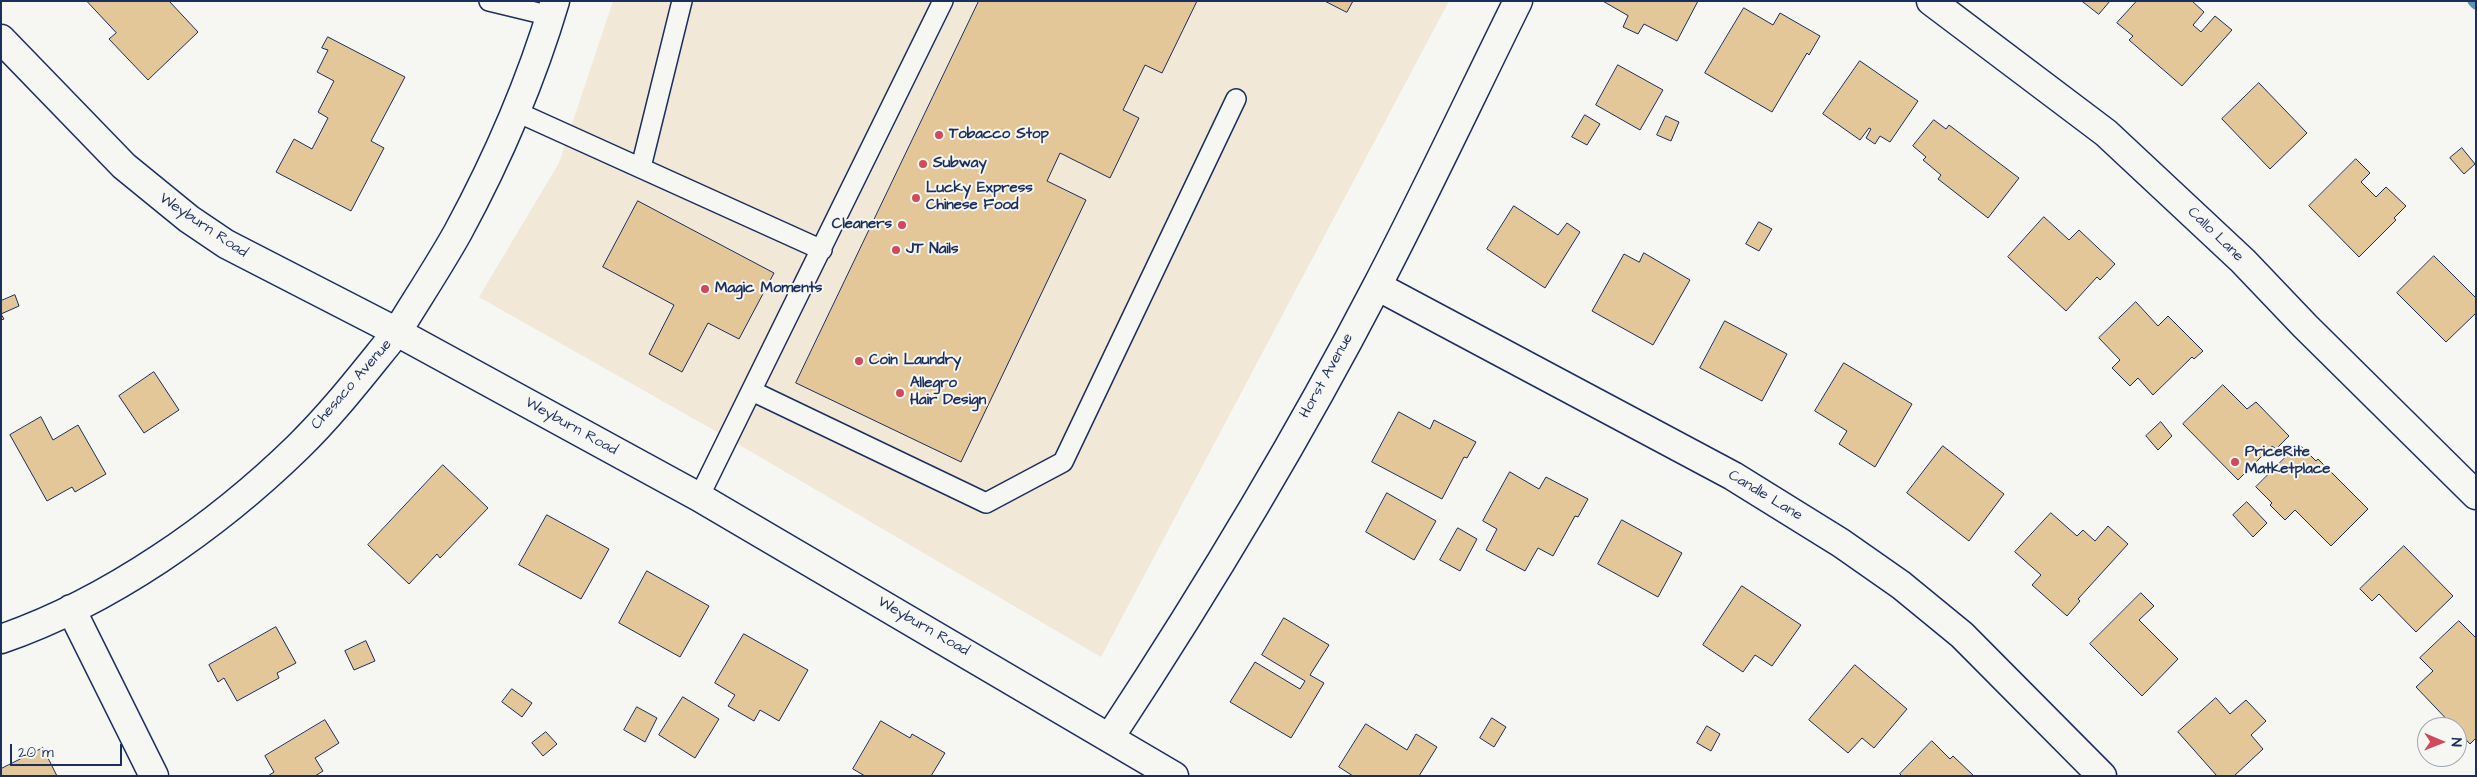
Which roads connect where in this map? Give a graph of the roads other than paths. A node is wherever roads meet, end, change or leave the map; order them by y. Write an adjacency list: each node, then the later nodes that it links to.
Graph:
1 (489, 1): 6 (lane)
2 (682, 1): 10 (lane)
3 (944, 1): 11 (lane)
4 (1518, 1): 12 (street, Horst Avenue)
5 (1931, 1): 15 (street, Callo Lane)
6 (553, 9): 9 (street, Chesaco Avenue)
7 (1, 39): 13 (street, Weyburn Road)
8 (1236, 99): 14 (lane)
9 (517, 112): 10 (lane); 13 (street, Chesaco Avenue)
10 (641, 167): 11 (lane)
11 (822, 250): 14 (lane)
12 (1377, 286): 19 (street, Horst Avenue); 22 (street, Candle Lane)
13 (397, 332): 16 (street, Weyburn Road); 17 (street, Chesaco Avenue)
14 (752, 392): 16 (lane)
15 (2476, 495)
16 (699, 497): 19 (street, Weyburn Road)
17 (71, 608): 18 (street, Chesaco Avenue); 20 (street)
18 (1, 639)
19 (1110, 737): 21 (street, Weyburn Road)
20 (154, 776)
21 (1174, 776)
22 (2102, 776)

